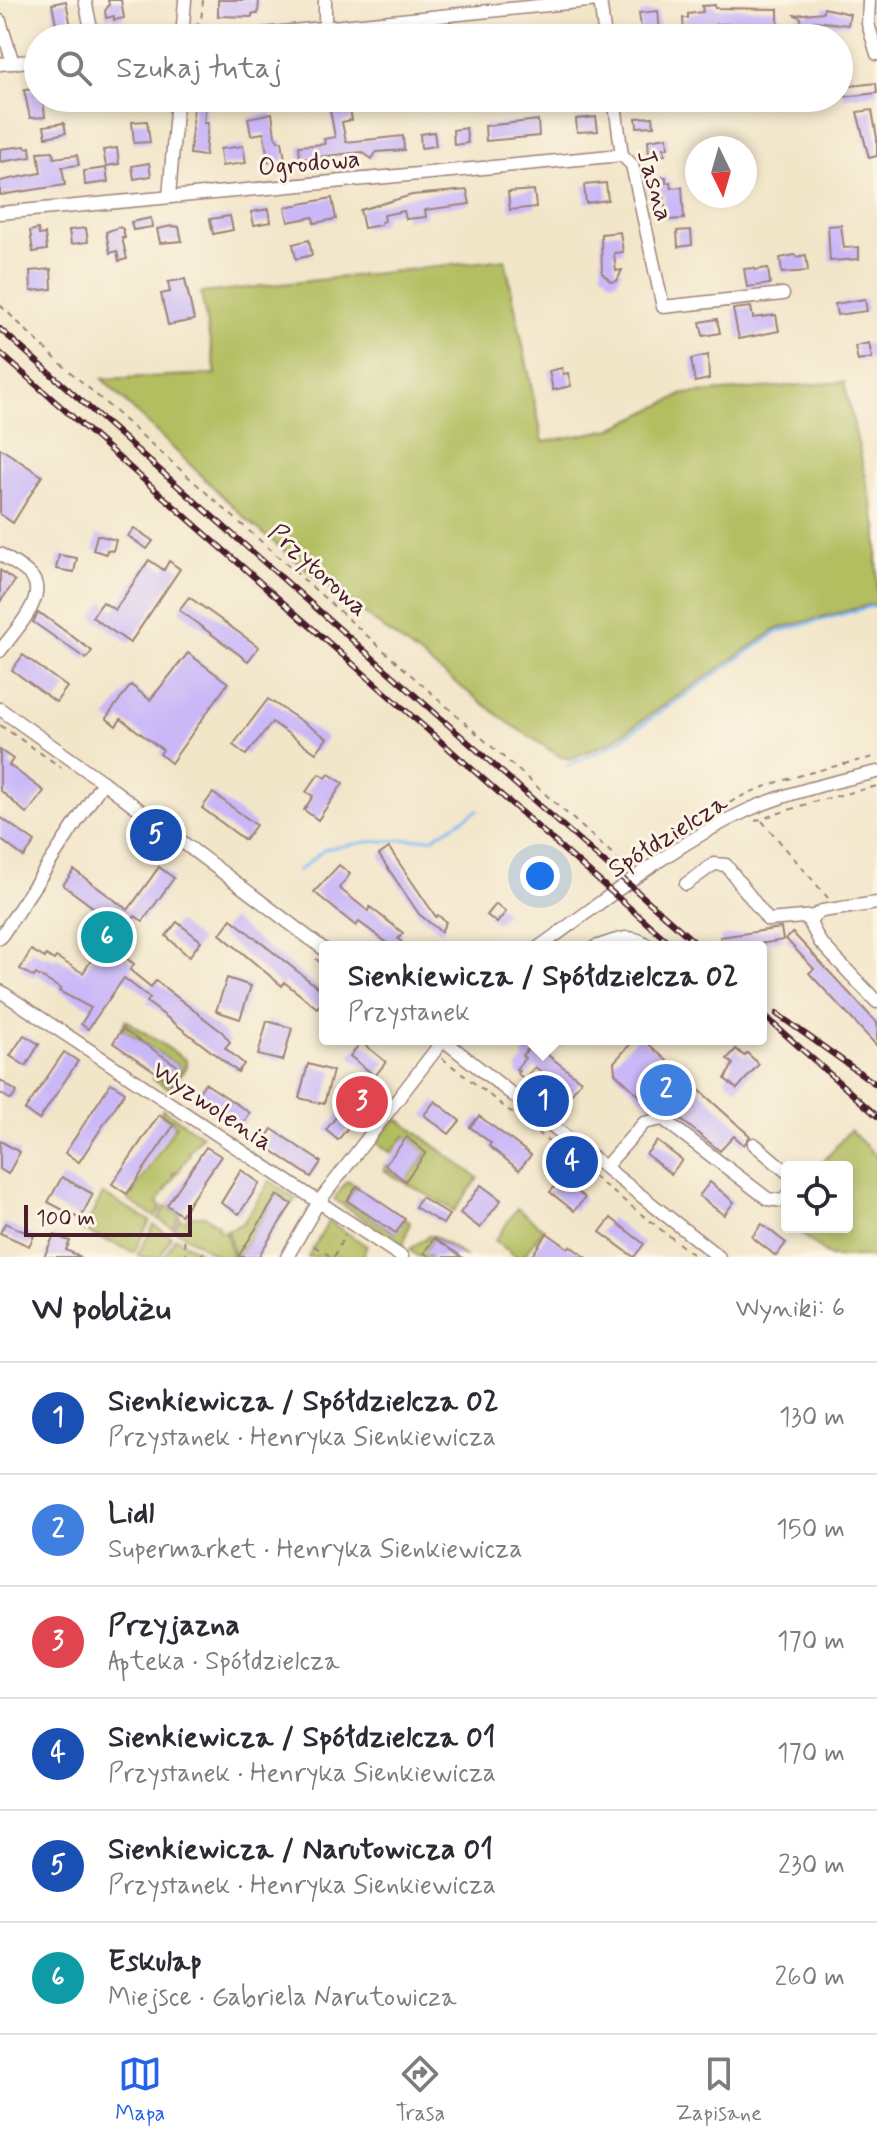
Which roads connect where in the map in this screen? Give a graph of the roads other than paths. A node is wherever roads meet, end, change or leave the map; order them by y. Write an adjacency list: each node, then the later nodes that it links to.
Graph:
1 (85, 0): 8 (street)
2 (185, 0): 9 (street)
3 (325, 0): 10 (street)
4 (599, 0): 11 (street); 12 (street)
5 (867, 0): 6 (street); 13 (street)
6 (877, 0)
7 (0, 21): 14 (street)
8 (90, 24)
9 (183, 24)
10 (325, 24)
11 (364, 24)
12 (603, 24)
13 (877, 54)
14 (6, 63)
15 (176, 112): 18 (street)
16 (616, 112): 17 (street, Jasna)
17 (622, 155): 18 (street, Ogrodowa); 20 (street, Jasna)
18 (169, 197): 19 (street, Ogrodowa)
19 (0, 213)
20 (783, 294)
21 (0, 554): 22 (street)
22 (0, 651)
23 (0, 709): 25 (street)
24 (877, 772): 30 (street, Spółdzielcza)
25 (103, 782): 29 (street); 33 (street)
26 (686, 884): 28 (street)
27 (877, 903): 28 (street)
28 (814, 916): 35 (street)
29 (0, 938)
30 (548, 941)
31 (618, 941): 32 (street)
32 (643, 941)
33 (319, 945)
34 (0, 991): 42 (street, Wyzwolenia)
35 (877, 1002)
36 (439, 1045): 42 (street)
37 (451, 1045): 39 (street)
38 (754, 1144): 40 (street)
39 (605, 1167): 41 (street); 45 (street)
40 (781, 1167)
41 (781, 1201)
42 (318, 1203): 43 (street); 44 (street, Wyzwolenia)
43 (287, 1257)
44 (402, 1257)
45 (719, 1257)

